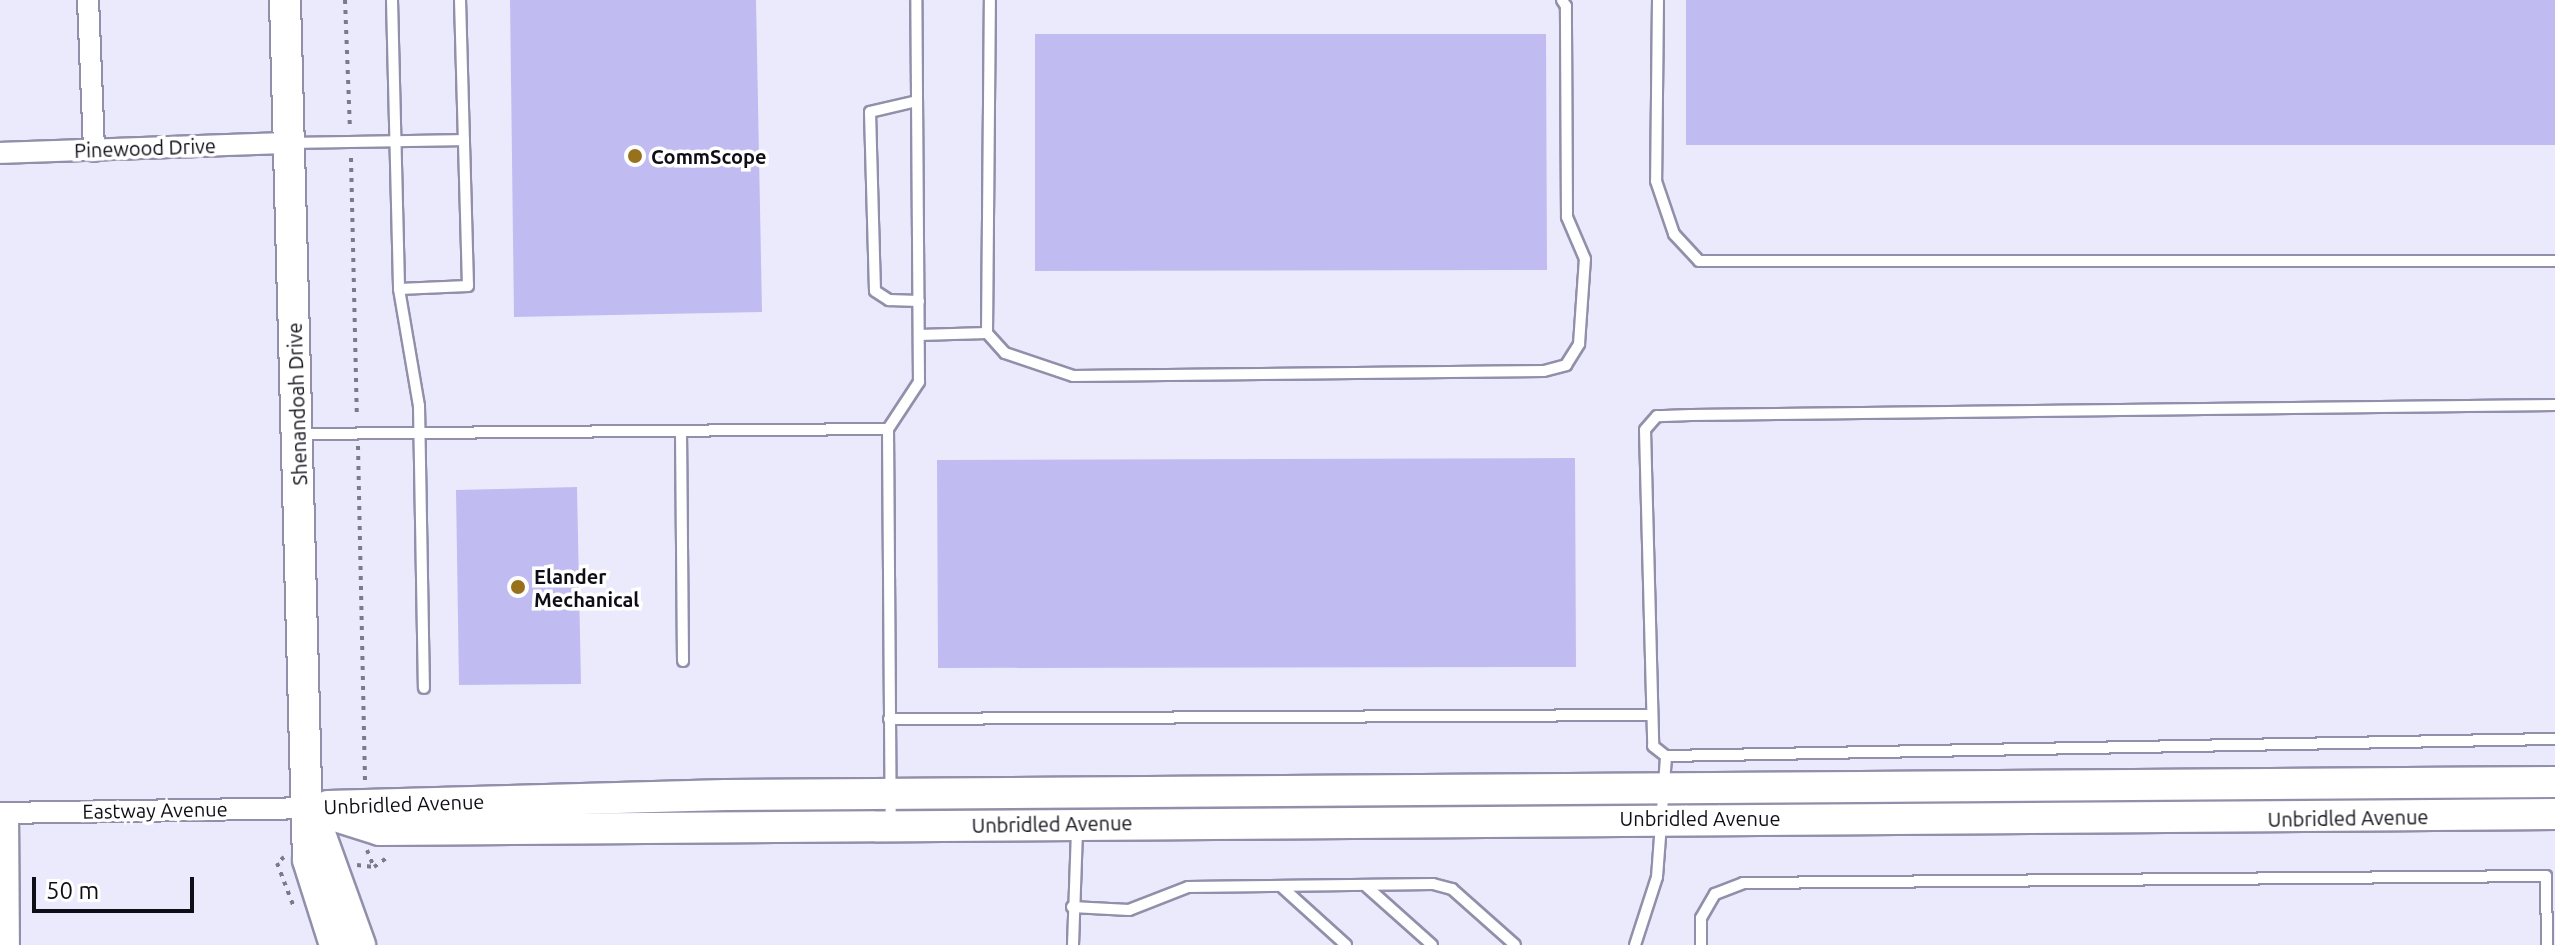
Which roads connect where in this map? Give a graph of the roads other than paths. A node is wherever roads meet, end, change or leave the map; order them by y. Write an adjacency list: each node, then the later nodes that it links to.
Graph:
1 (88, 0): 13 (street)
2 (285, 0): 12 (street, Shenandoah Drive)
3 (392, 0): 10 (lane)
4 (460, 0): 11 (lane)
5 (916, 0): 9 (lane)
6 (990, 0): 18 (lane)
7 (1562, 0): 18 (lane)
8 (1658, 0): 15 (lane)
9 (917, 101): 17 (lane); 17 (lane)
10 (395, 140): 11 (lane); 12 (lane); 16 (lane)
11 (464, 140): 16 (lane)
12 (289, 143): 13 (street, Pinewood Drive); 24 (street, Shenandoah Drive)
13 (94, 151): 14 (street, Pinewood Drive)
14 (0, 153)
15 (2555, 261)
16 (399, 289): 23 (lane)
17 (919, 301): 19 (lane)
18 (987, 333): 19 (lane)
19 (919, 335): 21 (lane)
20 (2555, 405): 27 (lane)
21 (888, 429): 22 (lane); 28 (lane)
22 (681, 431): 23 (lane); 25 (lane)
23 (419, 433): 24 (lane); 26 (lane)
24 (298, 434): 34 (street, Shenandoah Drive)
25 (683, 661)
26 (424, 688)
27 (1652, 715): 28 (lane); 30 (lane)
28 (889, 719): 32 (lane)
29 (2555, 739): 30 (lane)
30 (1666, 756): 33 (lane)
31 (2555, 782): 33 (street, Unbridled Avenue)
32 (891, 794): 33 (street, Unbridled Avenue); 34 (street, Unbridled Avenue); 38 (lane)
33 (1661, 803): 36 (street, Unbridled Avenue); 37 (street, Unbridled Avenue); 49 (lane)
34 (310, 808): 35 (street, Eastway Avenue); 38 (street, Unbridled Avenue); 43 (street, Shenandoah Drive); 44 (street, Shenandoah Drive)
35 (4, 813): 42 (street)
36 (2555, 814)
37 (1077, 824): 38 (street, Unbridled Avenue); 41 (lane)
38 (891, 825)
39 (1367, 887): 40 (lane); 47 (lane); 48 (lane)
40 (1283, 888): 41 (lane); 46 (lane)
41 (1072, 907): 45 (lane)
42 (9, 945)
43 (335, 945)
44 (360, 945)
45 (1073, 945)
46 (1346, 945)
47 (1432, 945)
48 (1515, 945)
49 (1635, 945)
50 (1701, 945): 51 (lane)
51 (2547, 945)

